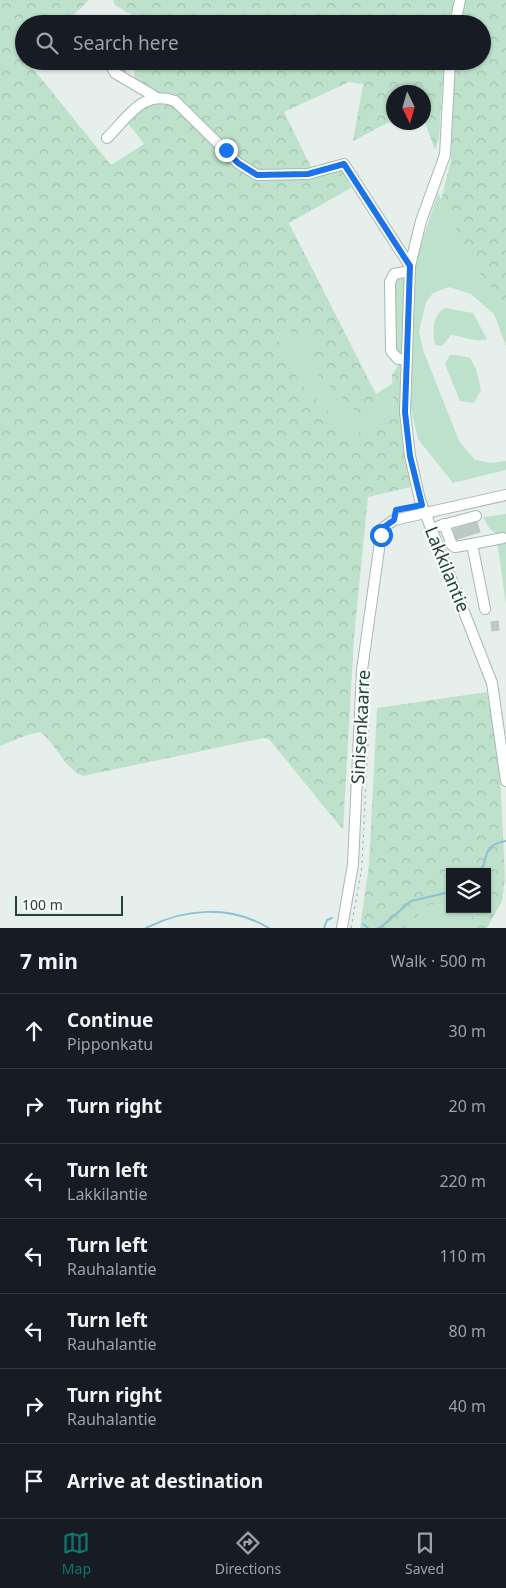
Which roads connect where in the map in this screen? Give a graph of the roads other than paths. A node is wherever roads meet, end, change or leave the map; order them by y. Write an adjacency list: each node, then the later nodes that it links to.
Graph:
1 (460, 0): 2 (street)
2 (457, 15)
3 (114, 70): 5 (street)
4 (450, 70): 7 (street, Lakkilantie)
5 (154, 96): 6 (street); 7 (street)
6 (107, 138)
7 (410, 268): 8 (street, Lakkilantie); 8 (street)
8 (407, 359): 10 (street, Lakkilantie)
9 (506, 495): 10 (street)
10 (425, 513): 13 (street, Lakkilantie); 18 (street, Sinisenkaarre)
11 (476, 516): 12 (street)
12 (444, 524): 13 (street); 15 (street)
13 (431, 528): 17 (street, Lakkilantie)
14 (503, 538): 15 (street)
15 (472, 544): 16 (street)
16 (485, 609)
17 (506, 781)
18 (342, 928)

